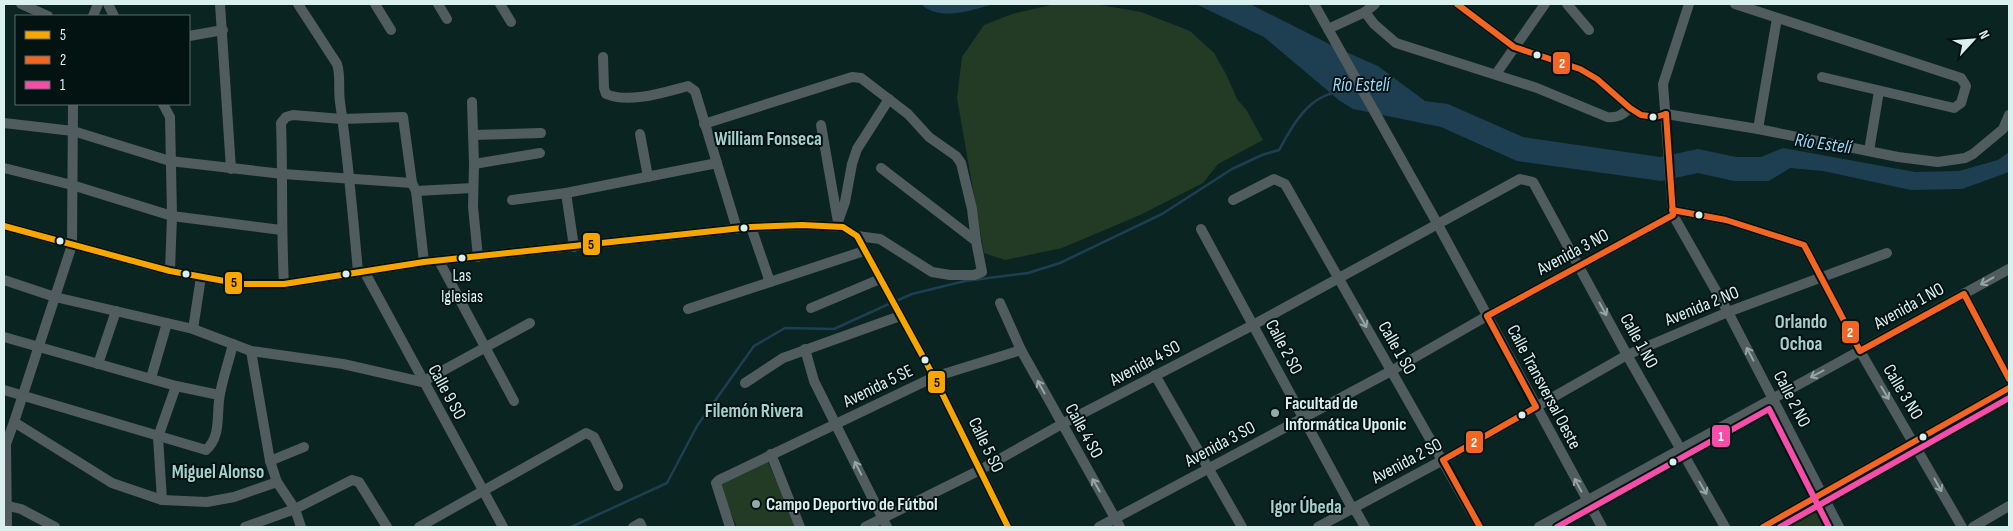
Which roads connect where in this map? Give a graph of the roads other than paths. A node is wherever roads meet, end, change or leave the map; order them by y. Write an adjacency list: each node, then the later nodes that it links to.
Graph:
1 (21, 4): 17 (street)
2 (220, 4): 21 (street)
3 (298, 4): 40 (street)
4 (375, 4): 22 (street)
5 (438, 4): 19 (street)
6 (500, 4): 20 (street)
7 (1314, 4): 23 (street, Calle Transversal Oeste)
8 (1375, 4): 15 (street)
9 (1457, 4): 16 (street)
10 (1476, 4): 16 (street)
11 (1545, 4): 26 (street)
12 (1567, 4): 24 (street)
13 (1689, 4): 32 (street)
14 (1735, 4): 18 (street)
15 (1365, 12): 23 (street); 28 (street)
16 (1467, 12): 26 (street)
17 (46, 15)
18 (1777, 18): 30 (street); 44 (street)
19 (447, 19)
20 (511, 22)
21 (223, 30): 25 (street); 56 (street)
22 (391, 30)
23 (1329, 30): 69 (street, Calle Transversal Oeste)
24 (1589, 30)
25 (190, 36)
26 (1514, 47): 28 (street); 36 (street)
27 (603, 57): 42 (street)
28 (1496, 74): 36 (street)
29 (1822, 77): 30 (street)
30 (1878, 91): 49 (street)
31 (889, 99): 42 (street); 70 (street); 77 (street)
32 (1664, 101): 37 (street); 39 (street)
33 (472, 102): 48 (street)
34 (73, 105): 45 (street)
35 (164, 105): 51 (street)
36 (1630, 108): 39 (street)
37 (1666, 114): 39 (street); 44 (street); 67 (street)
38 (2009, 115): 49 (street)
39 (1645, 116)
40 (342, 119): 57 (street); 59 (street); 62 (street)
41 (4, 124): 45 (street)
42 (704, 124): 52 (street)
43 (821, 125): 70 (street)
44 (1758, 129): 49 (street)
45 (73, 131): 51 (street); 61 (street)
46 (541, 133): 48 (street)
47 (640, 134): 58 (street)
48 (473, 135): 53 (street)
49 (1869, 151)
50 (540, 153): 53 (street)
51 (170, 161): 56 (street); 68 (street)
52 (717, 163): 58 (street); 73 (street)
53 (474, 164): 63 (street)
54 (4, 168): 61 (street)
55 (881, 168): 77 (street)
56 (231, 169): 57 (street)
57 (283, 174): 59 (street); 75 (street)
58 (648, 177): 64 (street)
59 (350, 178): 62 (street); 88 (street)
60 (1520, 179): 69 (street, Avenida 4 SO); 85 (street, Calle 1 NO)
61 (72, 185): 68 (street); 78 (street)
62 (414, 187): 63 (street); 84 (street)
63 (472, 188): 82 (street)
64 (566, 193): 65 (street); 79 (street)
65 (512, 200)
66 (1233, 200): 92 (street, Calle 1 SO)
67 (1672, 213): 85 (street, Avenida 3 NO); 90 (street, Calle 3 NO); 103 (street, Calle 2 NO)
68 (172, 216): 75 (street); 87 (street)
69 (1438, 223): 92 (street, Avenida 4 SO); 104 (street, Calle Transversal Oeste)
70 (837, 224): 72 (street); 76 (street)
71 (4, 226): 78 (street)
72 (751, 227): 73 (street); 94 (street)
73 (737, 229): 79 (street)
74 (1201, 229): 107 (street, Calle 2 SO)
75 (281, 230): 95 (street)
76 (857, 236): 77 (street); 80 (street, Calle 5 SO)
77 (976, 241)
78 (72, 245): 87 (street); 97 (street)
79 (574, 247): 82 (street)
80 (864, 251): 91 (street, Calle 5 SO); 94 (street)
81 (1888, 252): 90 (street, Avenida 2 NO)
82 (478, 257): 83 (street)
83 (439, 261): 84 (street); 112 (street)
84 (424, 262): 88 (street)
85 (1578, 267): 104 (street, Avenida 3 NO); 117 (street, Calle 1 NO, one-way to 117)
86 (2009, 268): 96 (street, Avenida 1 NO, one-way to 96)
87 (170, 271): 89 (street)
88 (361, 272): 95 (street); 124 (street, Calle 9 SO)
89 (201, 277): 95 (street); 108 (street)
90 (1821, 278): 103 (street, Avenida 2 NO); 116 (street, Calle 3 NO)
91 (880, 279): 99 (street); 102 (street, Calle 5 SO)
92 (1339, 279): 107 (street, Avenida 4 SO); 119 (street, Calle 1 SO, one-way to 119)
93 (4, 280): 97 (street)
94 (770, 282): 100 (street)
95 (284, 284)
96 (1964, 294): 116 (street, Avenida 1 NO); 123 (street)
97 (55, 297): 101 (street); 111 (street)
98 (1000, 303): 114 (street, Calle 4 SO)
99 (810, 308)
100 (688, 309)
101 (116, 311): 105 (street); 118 (street)
102 (898, 311): 113 (street); 121 (street, Calle 5 SO)
103 (1728, 312): 117 (street, Avenida 2 NO); 131 (street, Calle 2 NO, one-way to 103)
104 (1487, 316): 119 (street, Avenida 3 SO); 133 (street, Calle Transversal Oeste)
105 (167, 323): 108 (street); 122 (street)
106 (530, 323): 112 (street)
107 (1253, 325): 120 (street, Avenida 4 SO); 134 (street, Calle 2 SO)
108 (193, 330): 110 (street)
109 (4, 338): 111 (street)
110 (233, 344): 115 (street); 130 (street)
111 (38, 346): 118 (street); 129 (street)
112 (486, 348): 124 (street); 132 (street)
113 (805, 349): 125 (street); 137 (street)
114 (1021, 350): 121 (street, Avenida 5 SE); 136 (street, Calle 4 SO, one-way to 114)
115 (251, 351): 124 (street); 145 (street)
116 (1860, 351): 131 (street, Avenida 1 NO, one-way to 131); 139 (street, Calle 3 NO, one-way to 139)
117 (1627, 354): 133 (street, Avenida 2 NO); 142 (street, Calle 1 NO)
118 (98, 364): 122 (street)
119 (1391, 371): 134 (street, Avenida 3 SO); 144 (street, Calle 1 SO)
120 (1155, 376): 136 (street, Avenida 4 SO); 146 (street)
121 (934, 377): 137 (street, Avenida 5 SE); 147 (street, Calle 5 SO)
122 (150, 378): 126 (street)
123 (2009, 379)
124 (422, 382): 150 (street, Calle 9 SO)
125 (745, 383)
126 (176, 386): 130 (street); 138 (street)
127 (2009, 388): 139 (street)
128 (4, 390): 129 (street)
129 (23, 395): 135 (street); 138 (street)
130 (219, 395): 138 (street)
131 (1773, 398): 142 (street, Avenida 1 NO); 151 (street, Calle 2 NO)
132 (514, 401)
133 (1536, 407): 144 (street, Avenida 2 SO); 153 (street, Calle Transversal Oeste, one-way to 133)
134 (1303, 417): 146 (street, Avenida 3 SO); 156 (street, Calle 2 SO)
135 (14, 422): 140 (street); 152 (street)
136 (1062, 424): 147 (street, Avenida 4 SO); 159 (street, Calle 4 SO, one-way to 136)
137 (836, 425): 143 (street, Avenida 5 SE); 158 (street, one-way to 137)
138 (158, 437): 152 (street)
139 (1914, 443): 151 (street); 182 (street, Calle 3 NO, one-way to 182)
140 (5, 444): 154 (street)
141 (304, 447): 145 (street)
142 (1681, 448): 153 (street, Avenida 1 NO); 179 (street, Calle 1 NO, one-way to 179)
143 (771, 454): 167 (street, Avenida 5 SE); 168 (street)
144 (1443, 460): 156 (street, Avenida 2 SO); 176 (street, Calle 1 SO)
145 (270, 461): 148 (street)
146 (1209, 468): 159 (street, Avenida 3 SO); 172 (street)
147 (980, 470): 158 (street, Avenida 4 SO); 170 (street, Calle 5 SO)
148 (277, 482): 152 (street); 157 (street)
149 (618, 486): 150 (street)
150 (484, 490): 165 (street); 166 (street, Calle 9 SO)
151 (1822, 494): 180 (street); 181 (street, Calle 2 NO)
152 (162, 500)
153 (1587, 501): 177 (street, Avenida 1 NO); 178 (street, Calle Transversal Oeste)
154 (5, 505): 160 (street); 161 (street)
155 (2009, 506): 183 (street)
156 (1352, 508): 173 (street, Avenida 2 SO); 174 (street, Calle 2 SO); 175 (street, Calle 2 SO)
157 (295, 509): 162 (street); 163 (street); 164 (street)
158 (885, 523): 169 (street, Avenida 4 SO)
159 (1118, 523): 171 (street, Avenida 3 SO)
160 (7, 527)
161 (55, 527)
162 (245, 527)
163 (301, 527)
164 (387, 527)
165 (419, 527)
166 (503, 527)
167 (730, 527)
168 (800, 527)
169 (865, 527)
170 (1008, 527)
171 (1099, 527)
172 (1242, 527)
173 (1318, 527)
174 (1357, 527)
175 (1365, 527)
176 (1480, 527)
177 (1539, 527)
178 (1602, 527)
179 (1725, 527)
180 (1763, 527)
181 (1839, 527)
182 (1962, 527)
183 (1973, 527)

